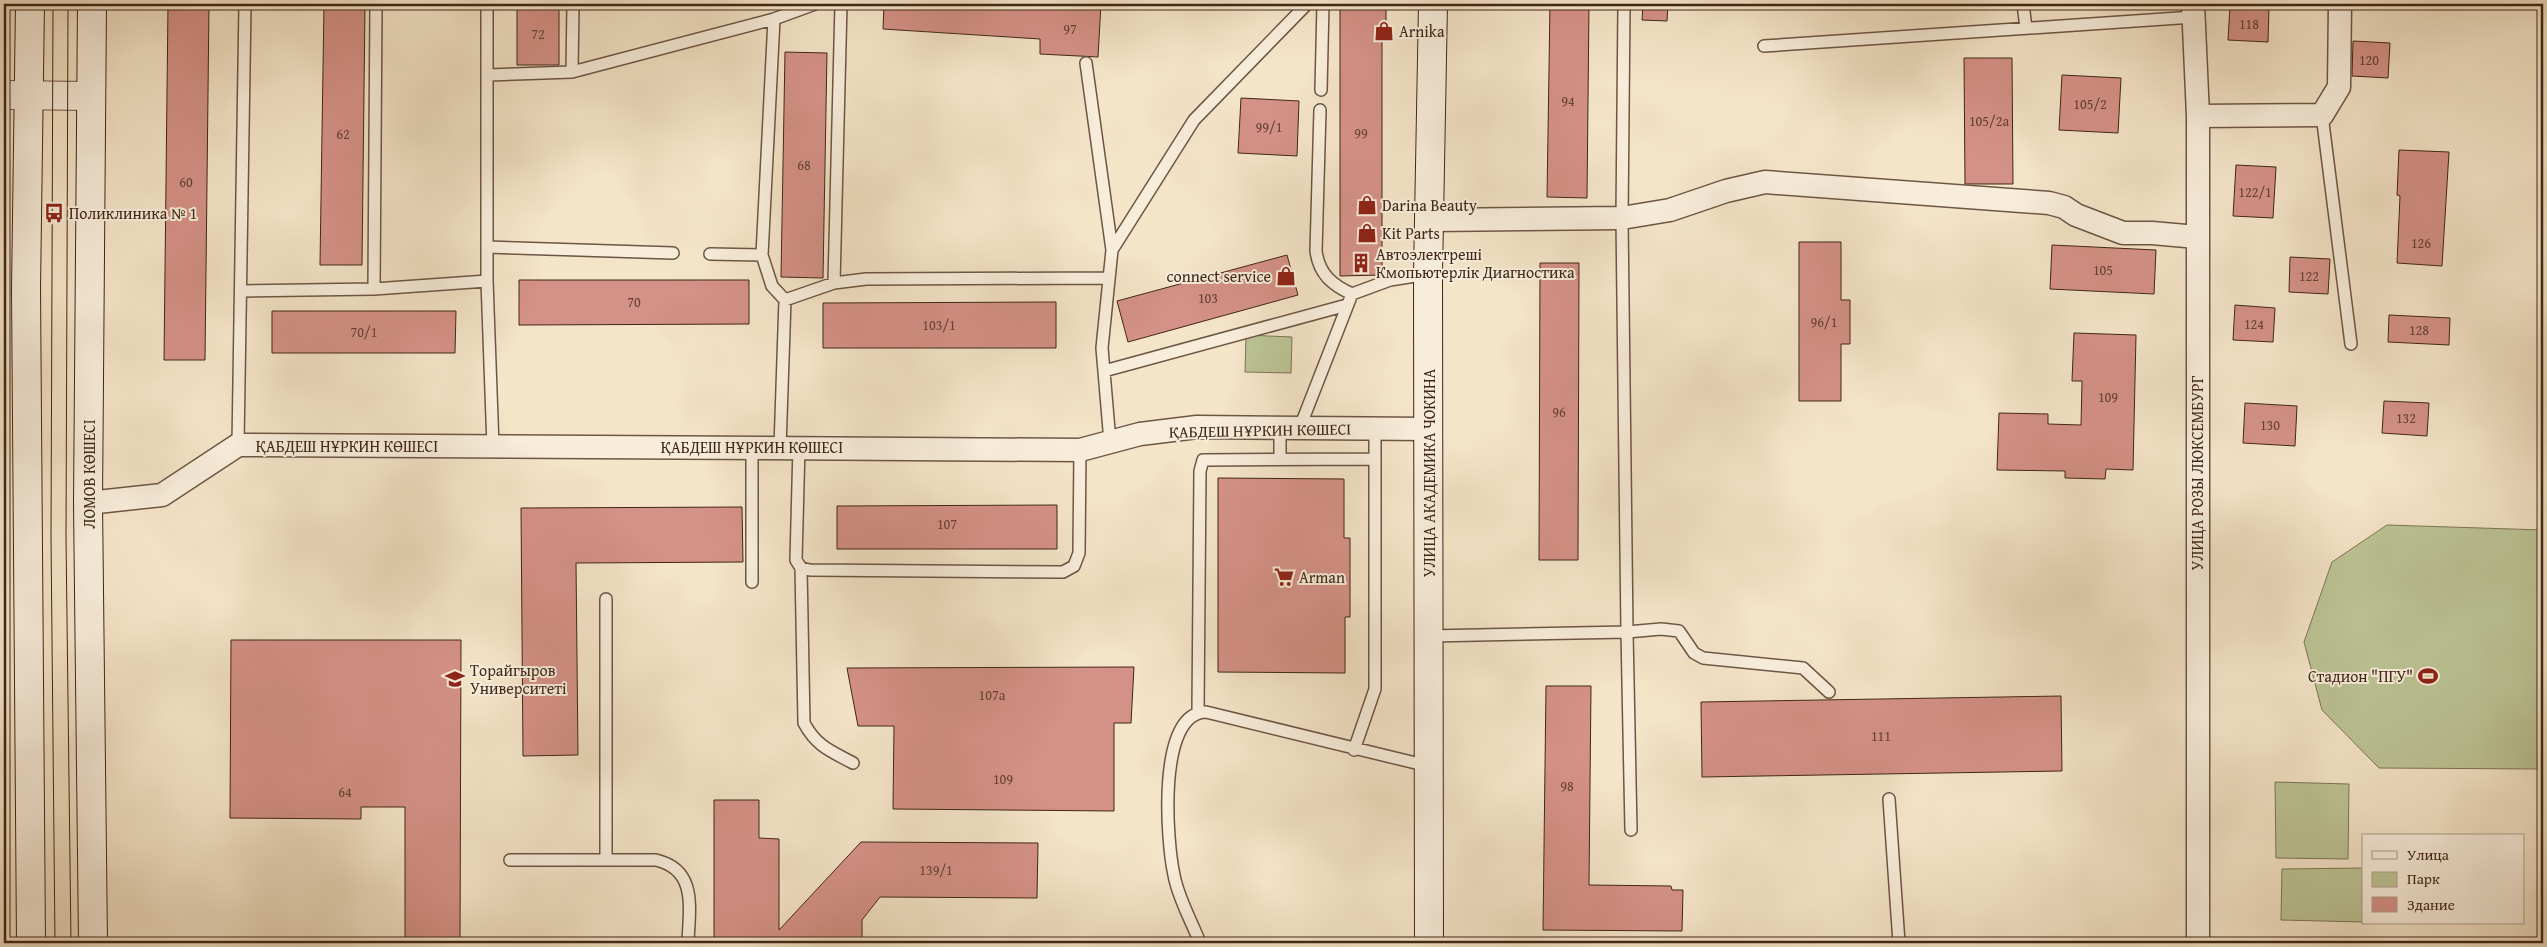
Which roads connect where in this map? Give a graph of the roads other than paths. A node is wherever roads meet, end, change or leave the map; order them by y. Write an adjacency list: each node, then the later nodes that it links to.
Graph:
1 (30, 4): 23 (main road)
2 (92, 4): 24 (main road, ЛОМОВ КӨШЕСІ)
3 (245, 4): 41 (lane)
4 (376, 4): 40 (lane)
5 (487, 4): 21 (lane)
6 (573, 4): 20 (lane)
7 (815, 4): 16 (lane)
8 (841, 4): 39 (lane)
9 (1307, 4): 32 (lane)
10 (1323, 4): 22 (lane)
11 (1433, 4): 29 (main road, УЛИЦА АКАДЕМИКА ЧОКИНА)
12 (1624, 4): 28 (lane)
13 (2023, 4): 17 (lane)
14 (2340, 4): 27 (street)
15 (2193, 10): 17 (lane); 26 (street, УЛИЦА РОЗЫ ЛЮКСЕМБУРГ)
16 (774, 19): 20 (lane); 35 (lane)
17 (2026, 28): 18 (lane)
18 (1764, 46)
19 (1086, 63): 32 (lane)
20 (572, 72): 21 (lane)
21 (488, 75): 31 (lane)
22 (1321, 90)
23 (17, 95): 24 (main road); 73 (main road)
24 (91, 96): 58 (main road, ЛОМОВ КӨШЕСІ)
25 (1320, 110): 42 (lane)
26 (2198, 116): 27 (street); 30 (street, УЛИЦА РОЗЫ ЛЮКСЕМБУРГ)
27 (2322, 116): 45 (lane)
28 (1622, 218): 29 (street); 30 (street); 62 (lane)
29 (1430, 220): 36 (main road, УЛИЦА АКАДЕМИКА ЧОКИНА)
30 (2197, 237): 79 (street, УЛИЦА РОЗЫ ЛЮКСЕМБУРГ)
31 (487, 247): 33 (lane); 38 (lane)
32 (1112, 250): 37 (lane)
33 (673, 253)
34 (710, 254): 35 (lane)
35 (762, 255): 43 (lane)
36 (1428, 274): 42 (lane); 49 (main road, УЛИЦА АКАДЕМИКА ЧОКИНА)
37 (1110, 278): 39 (lane); 46 (lane)
38 (487, 281): 40 (lane); 52 (lane)
39 (834, 283): 43 (lane)
40 (374, 289): 41 (lane)
41 (241, 291): 51 (lane)
42 (1352, 294): 44 (lane)
43 (785, 300): 54 (lane)
44 (1347, 305): 46 (lane); 47 (lane)
45 (2351, 344)
46 (1104, 371): 50 (lane)
47 (1290, 427): 48 (street, ҚАБДЕШ НҰРКИН КӨШЕСІ); 50 (street, ҚАБДЕШ НҰРКИН КӨШЕСІ); 56 (lane)
48 (1375, 429): 49 (street, ҚАБДЕШ НҰРКИН КӨШЕСІ); 57 (lane)
49 (1429, 430): 63 (main road, УЛИЦА АКАДЕМИКА ЧОКИНА)
50 (1110, 442): 55 (street, ҚАБДЕШ НҰРКИН КӨШЕСІ)
51 (238, 445): 52 (street, ҚАБДЕШ НҰРКИН КӨШЕСІ); 58 (street, ҚАБДЕШ НҰРКИН КӨШЕСІ)
52 (494, 447): 53 (street, ҚАБДЕШ НҰРКИН КӨШЕСІ)
53 (752, 447): 54 (street, ҚАБДЕШ НҰРКИН КӨШЕСІ); 60 (lane)
54 (790, 447): 55 (street, ҚАБДЕШ НҰРКИН КӨШЕСІ); 59 (lane)
55 (1080, 450): 59 (lane)
56 (1280, 458): 57 (lane); 65 (lane)
57 (1375, 459): 66 (lane)
58 (88, 503): 74 (main road, ЛОМОВ КӨШЕСІ)
59 (802, 568): 67 (lane)
60 (752, 582)
61 (606, 599): 72 (lane)
62 (1627, 632): 63 (lane); 64 (lane); 70 (lane)
63 (1430, 636): 68 (main road, УЛИЦА АКАДЕМИКА ЧОКИНА)
64 (1829, 692)
65 (1198, 712): 66 (lane); 76 (lane)
66 (1354, 750): 68 (lane)
67 (853, 763)
68 (1428, 766): 77 (main road, УЛИЦА АКАДЕМИКА ЧОКИНА)
69 (1889, 799): 78 (lane)
70 (1631, 830)
71 (510, 860): 72 (lane)
72 (606, 860): 75 (lane)
73 (31, 943)
74 (94, 943)
75 (688, 943)
76 (1200, 943)
77 (1429, 943)
78 (1898, 943)
79 (2198, 943)

